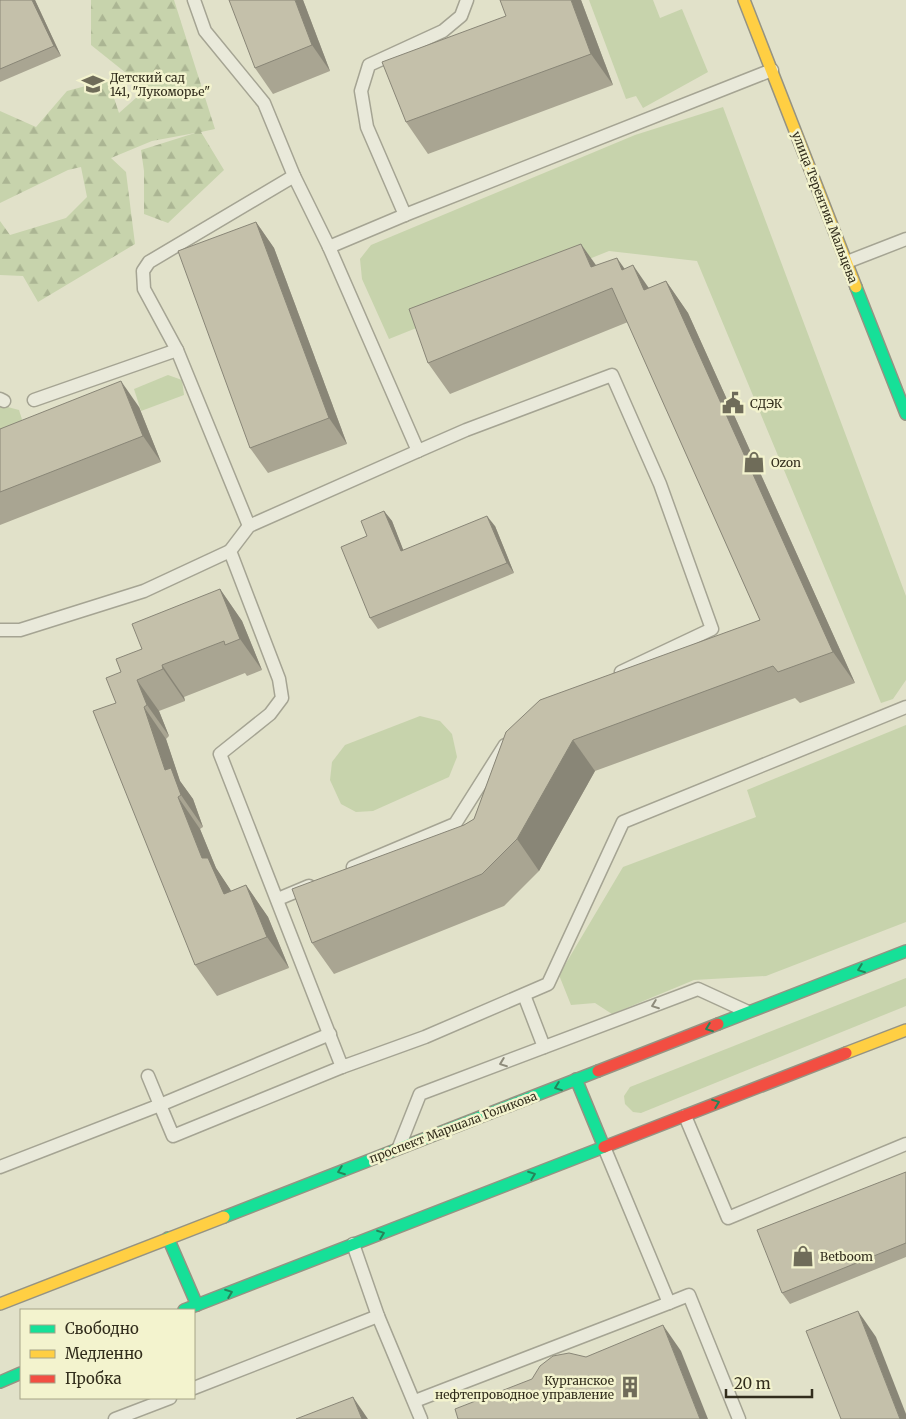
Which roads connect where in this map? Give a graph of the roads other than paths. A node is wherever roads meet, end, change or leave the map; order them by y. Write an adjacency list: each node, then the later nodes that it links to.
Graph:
1 (194, 0): 5 (lane)
2 (467, 0): 6 (lane)
3 (744, 0): 4 (main road, улица Терентия Мальцева)
4 (772, 70): 6 (lane); 9 (main road, улица Терентия Мальцева)
5 (294, 176): 8 (lane); 10 (lane)
6 (405, 215): 8 (lane)
7 (906, 239): 9 (lane)
8 (329, 247): 13 (lane)
9 (847, 262): 12 (main road, улица Терентия Мальцева)
10 (177, 350): 11 (lane); 14 (lane)
11 (34, 400)
12 (906, 414)
13 (418, 451): 14 (lane); 17 (lane)
14 (249, 526): 15 (lane)
15 (230, 551): 16 (lane); 22 (lane)
16 (0, 630)
17 (608, 678)
18 (906, 707): 24 (lane)
19 (511, 736): 20 (lane)
20 (340, 873)
21 (322, 880): 22 (lane)
22 (278, 899): 27 (lane)
23 (906, 951): 25 (main road, проспект Маршала Голикова, one-way to 25)
24 (524, 994): 28 (lane); 29 (lane)
25 (748, 1012): 28 (lane, one-way to 28); 31 (main road, проспект Маршала Голикова, one-way to 31)
26 (906, 1030): 33 (main road, one-way to 26)
27 (330, 1034): 29 (lane); 32 (lane)
28 (544, 1047): 36 (lane, one-way to 36)
29 (342, 1067): 32 (lane)
30 (148, 1076): 32 (lane)
31 (576, 1079): 35 (main road); 36 (main road, проспект Маршала Голикова, one-way to 36)
32 (160, 1105): 37 (lane)
33 (685, 1116): 34 (lane); 35 (main road)
34 (906, 1144)
35 (604, 1147): 39 (main road, one-way to 35); 40 (lane)
36 (398, 1149): 38 (main road, проспект Маршала Голикова, one-way to 38)
37 (0, 1167)
38 (168, 1238): 41 (main road, проспект Маршала Голикова); 42 (main road)
39 (353, 1244): 42 (main road, one-way to 39); 44 (lane)
40 (669, 1303): 49 (lane); 52 (lane)
41 (0, 1304)
42 (197, 1305): 43 (main road)
43 (187, 1309)
44 (378, 1316): 47 (lane); 49 (lane)
45 (20, 1373): 46 (main road)
46 (0, 1382)
47 (195, 1388)
48 (167, 1399): 50 (lane)
49 (415, 1401): 51 (lane)
50 (116, 1419)
51 (421, 1419)
52 (739, 1419)

